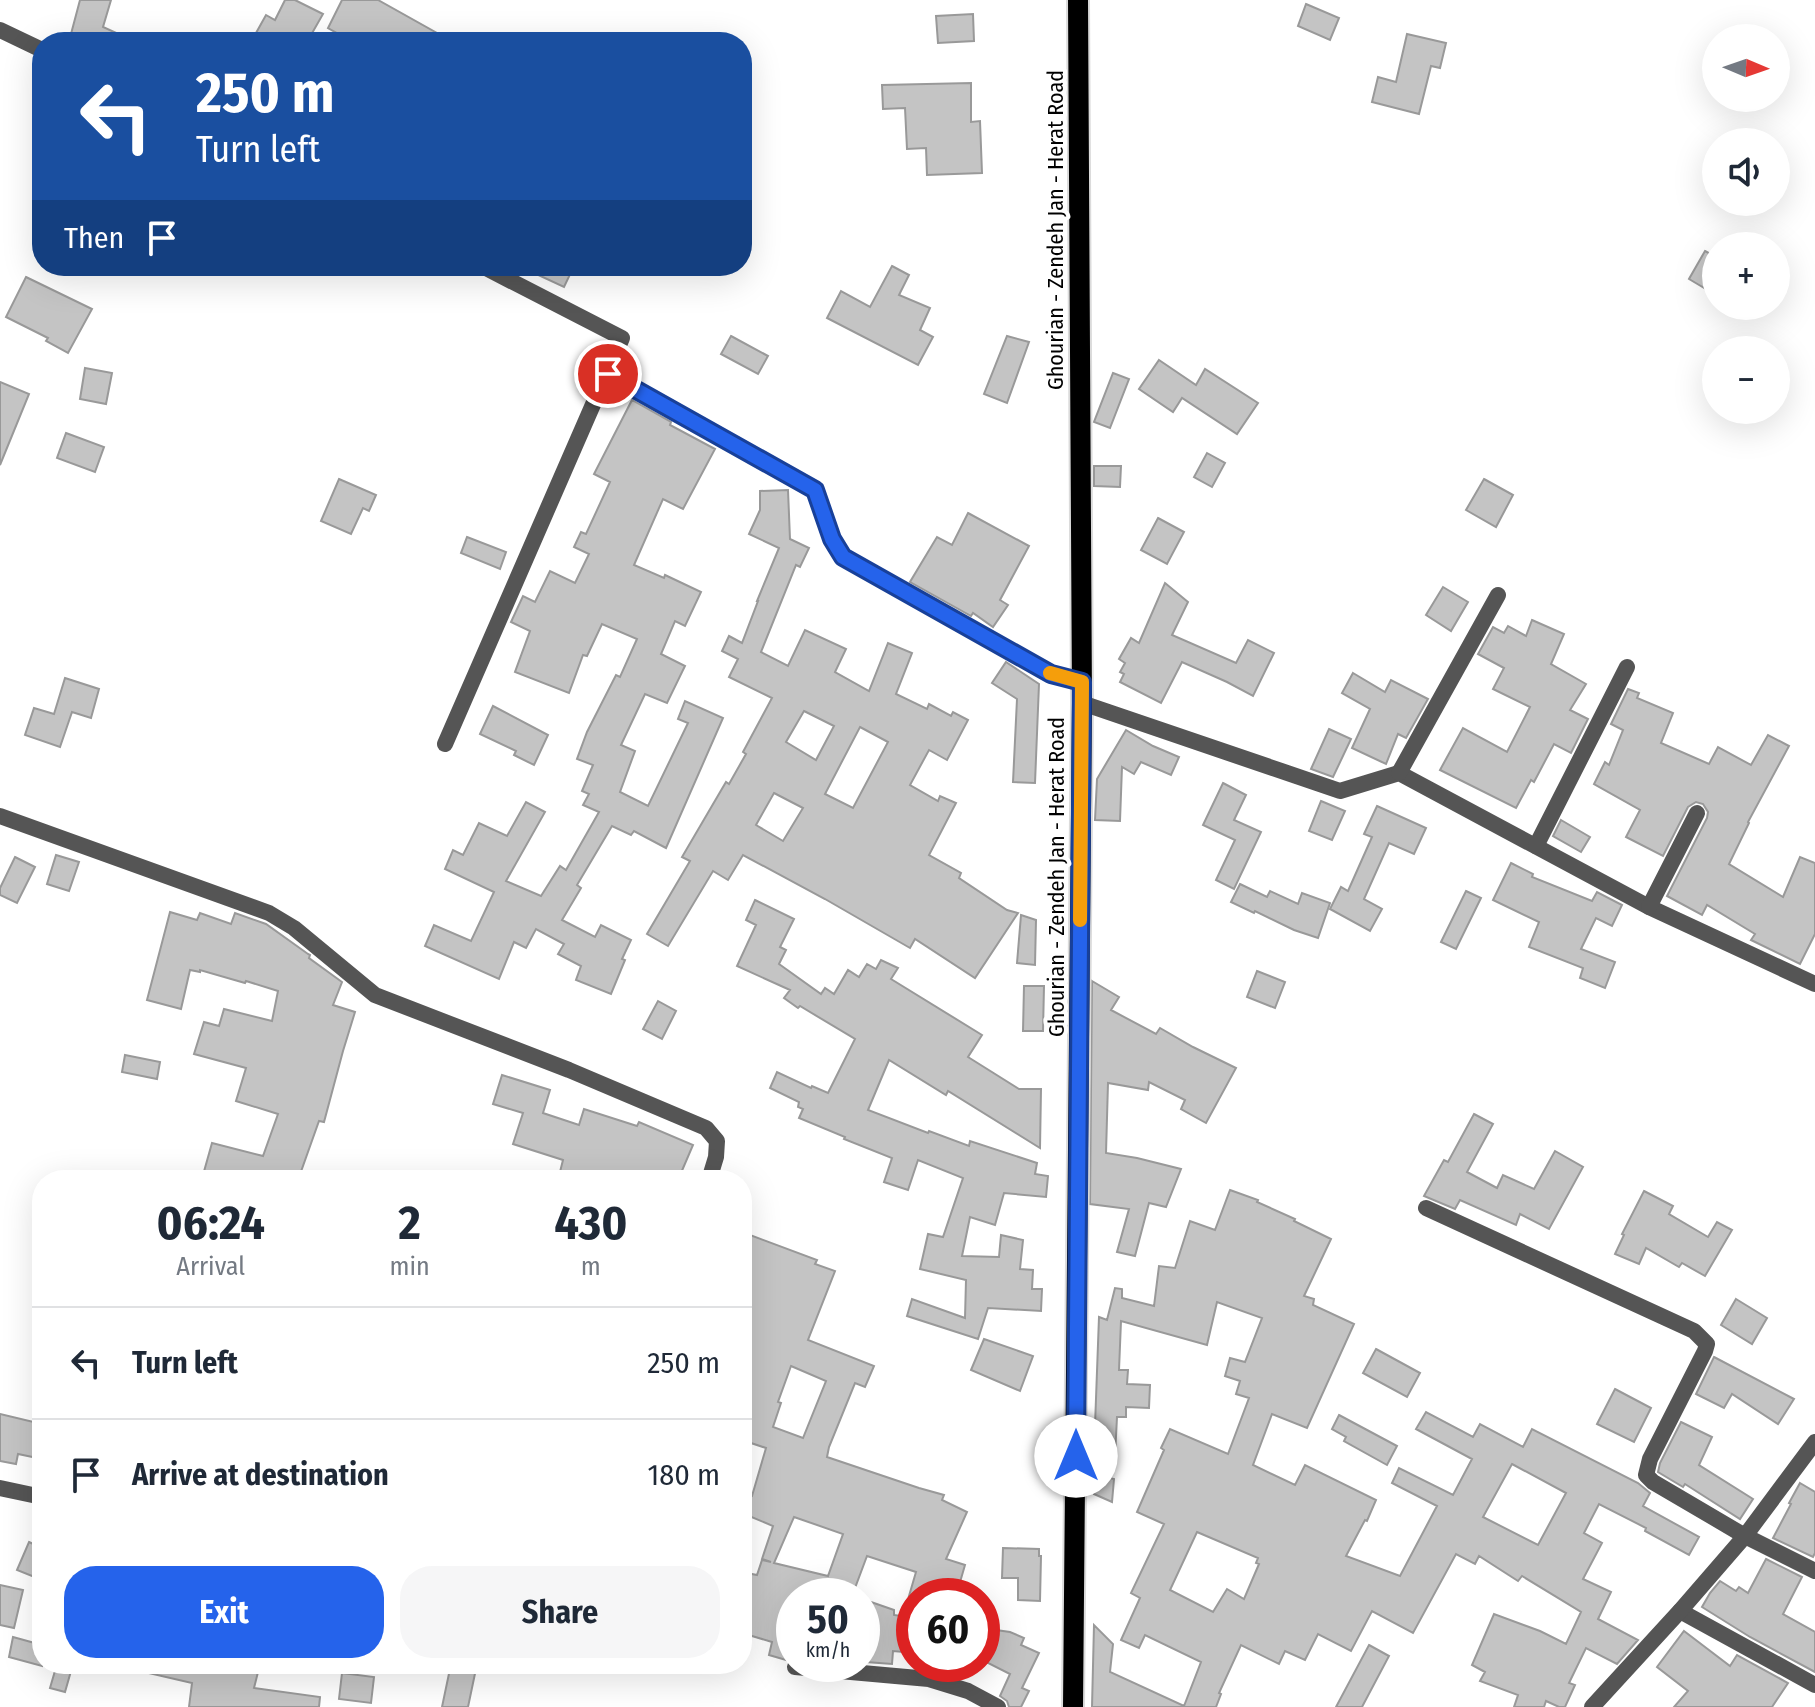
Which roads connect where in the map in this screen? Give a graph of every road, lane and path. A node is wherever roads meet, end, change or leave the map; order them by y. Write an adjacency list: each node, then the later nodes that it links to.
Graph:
1 (1078, 0): 8 (main road, Ghourian - Zendeh Jan - Herat Road)
2 (0, 30): 3 (street)
3 (32, 45)
4 (501, 276): 5 (street)
5 (608, 374): 8 (street); 9 (street)
6 (1498, 595): 10 (street)
7 (1627, 667): 13 (street)
8 (1082, 692): 10 (street); 27 (main road, Ghourian - Zendeh Jan - Herat Road)
9 (445, 744)
10 (1399, 773): 13 (street)
11 (1697, 813): 14 (street)
12 (0, 816): 16 (street)
13 (1536, 846): 14 (street)
14 (1649, 907): 15 (street)
15 (1815, 984)
16 (712, 1170)
17 (1426, 1208): 21 (street)
18 (1815, 1442): 21 (street)
19 (0, 1488): 20 (street)
20 (32, 1495)
21 (1745, 1536): 22 (street); 23 (street)
22 (1815, 1571)
23 (1680, 1611): 25 (street); 28 (street)
24 (880, 1675): 26 (street)
25 (1815, 1685)
26 (998, 1707)
27 (1073, 1707)
28 (1592, 1707)

